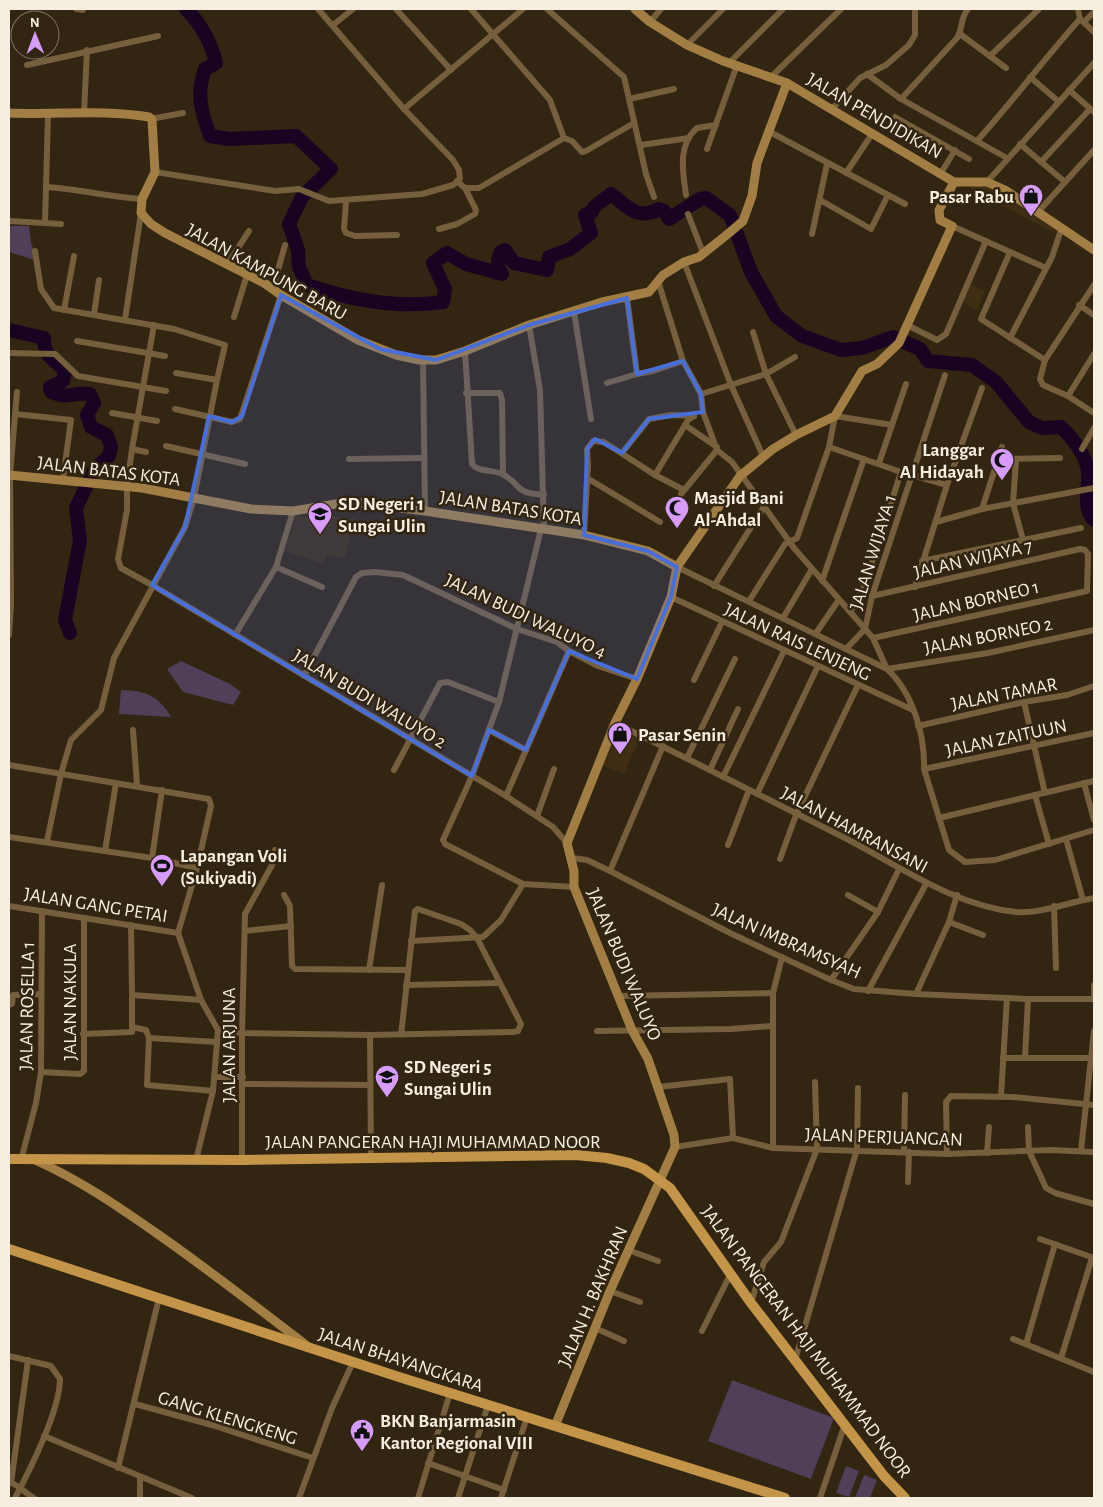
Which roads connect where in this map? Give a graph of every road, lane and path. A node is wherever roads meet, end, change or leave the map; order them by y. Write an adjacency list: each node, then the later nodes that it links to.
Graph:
1 (318, 9): 19 (street)
2 (353, 9): 19 (street)
3 (396, 9): 31 (street)
4 (471, 9): 21 (street)
5 (523, 9): 21 (street)
6 (547, 9): 39 (street)
7 (635, 9): 18 (street, JALAN PENDIDIKAN)
8 (661, 9): 18 (street)
9 (723, 9): 24 (street)
10 (782, 9): 28 (street)
11 (840, 9): 34 (street)
12 (915, 9): 32 (street)
13 (968, 9): 22 (street)
14 (1039, 9): 26 (street)
15 (1078, 9): 17 (street)
16 (1094, 12): 17 (street)
17 (1082, 20): 20 (street); 33 (street)
18 (650, 22): 24 (street, JALAN PENDIDIKAN)
19 (332, 24): 41 (street)
20 (1094, 32)
21 (495, 34): 31 (street); 54 (street)
22 (960, 34): 26 (street); 38 (street)
23 (158, 36): 25 (street)
24 (687, 45): 28 (street, JALAN PENDIDIKAN)
25 (87, 50): 29 (street); 45 (street)
26 (990, 56): 30 (street)
27 (1094, 63): 37 (street)
28 (734, 64): 34 (street, JALAN PENDIDIKAN); 51 (street)
29 (27, 65)
30 (1006, 68)
31 (451, 70): 41 (street)
32 (867, 74): 38 (street); 42 (street)
33 (1030, 76): 40 (street); 56 (street)
34 (770, 78): 35 (street, JALAN PENDIDIKAN)
35 (788, 84): 42 (street, JALAN PENDIDIKAN); 52 (street)
36 (674, 89): 39 (street)
37 (1069, 90): 40 (street); 43 (street)
38 (901, 99): 56 (street)
39 (629, 100): 50 (street)
40 (1058, 101): 57 (street)
41 (404, 109): 69 (street)
42 (832, 109): 53 (street, JALAN PENDIDIKAN)
43 (1092, 110): 64 (street)
44 (9, 113): 47 (street)
45 (84, 113): 47 (street); 48 (street)
46 (183, 113): 48 (street)
47 (48, 115): 73 (street)
48 (149, 117): 66 (street)
49 (895, 117): 60 (street)
50 (634, 123): 54 (street); 58 (street)
51 (716, 125): 55 (street); 59 (street)
52 (770, 132): 65 (street); 99 (street, JALAN KAMPUNG BARU)
53 (872, 134): 67 (street); 68 (street, JALAN PENDIDIKAN)
54 (564, 138): 74 (street)
55 (689, 138): 58 (street); 75 (street)
56 (977, 141): 62 (street)
57 (1020, 144): 62 (street); 64 (street)
58 (641, 145): 77 (street)
59 (707, 149)
60 (954, 150): 63 (street); 68 (street)
61 (1094, 150): 72 (street)
62 (1007, 158): 71 (street)
63 (969, 159)
64 (1041, 162): 72 (street)
65 (827, 164): 67 (street); 79 (street)
66 (155, 172): 78 (street); 80 (street)
67 (846, 173): 76 (street)
68 (941, 173): 70 (street, JALAN PENDIDIKAN)
69 (457, 181): 74 (street); 80 (street)
70 (954, 182): 71 (street, JALAN PENDIDIKAN); 88 (street)
71 (987, 182): 82 (street, JALAN PENDIDIKAN)
72 (1065, 182): 82 (street)
73 (46, 187): 78 (street); 86 (street)
74 (465, 188): 89 (street)
75 (686, 195)
76 (888, 195): 79 (street); 81 (street)
77 (654, 197)
78 (142, 199): 83 (street)
79 (820, 200): 92 (street)
80 (346, 202): 93 (street)
81 (905, 204)
82 (1038, 212): 90 (street, JALAN PENDIDIKAN)
83 (141, 213): 102 (street, JALAN KAMPUNG BARU); 117 (street)
84 (688, 214): 99 (street)
85 (9, 221): 86 (street)
86 (45, 223): 87 (street)
87 (61, 224)
88 (952, 226): 94 (street); 120 (street)
89 (439, 229)
90 (1062, 230): 96 (street, JALAN PENDIDIKAN); 103 (street)
91 (249, 231): 102 (street)
92 (812, 234)
93 (397, 235)
94 (986, 241): 98 (street); 120 (street)
95 (285, 245): 108 (street)
96 (1094, 250)
97 (35, 251): 112 (street)
98 (1010, 252): 103 (street); 122 (street)
99 (703, 253): 101 (street, JALAN KAMPUNG BARU)
100 (74, 256): 112 (street)
101 (684, 262): 106 (street, JALAN KAMPUNG BARU); 139 (street)
102 (228, 265): 104 (street, JALAN KAMPUNG BARU)
103 (1046, 268): 122 (street)
104 (247, 275): 108 (street, JALAN KAMPUNG BARU); 116 (street)
105 (99, 280): 114 (street)
106 (658, 281): 110 (street, JALAN KAMPUNG BARU); 132 (street)
107 (1094, 285): 111 (street)
108 (273, 288): 109 (street, JALAN KAMPUNG BARU)
109 (281, 295): 130 (street, JALAN KAMPUNG BARU); 153 (street)
110 (627, 298): 113 (street, JALAN KAMPUNG BARU); 134 (street)
111 (1079, 305): 115 (street); 131 (street)
112 (64, 310): 114 (street)
113 (574, 312): 119 (street, JALAN KAMPUNG BARU); 157 (street)
114 (94, 314): 117 (street)
115 (1094, 315)
116 (234, 317)
117 (125, 320): 118 (street)
118 (154, 325): 126 (street); 137 (street)
119 (529, 325): 124 (street, JALAN KAMPUNG BARU); 192 (street)
120 (908, 325): 155 (street)
121 (753, 332): 135 (street)
122 (1010, 338): 131 (street)
123 (77, 341): 126 (street)
124 (465, 351): 130 (street, JALAN KAMPUNG BARU); 145 (street)
125 (9, 353): 141 (street)
126 (148, 353): 128 (street); 141 (street)
127 (1094, 354): 147 (street)
128 (166, 356)
129 (795, 357): 135 (street)
130 (423, 359): 173 (street)
131 (1045, 360): 147 (street)
132 (683, 361): 134 (street); 146 (street)
133 (176, 373): 137 (street)
134 (637, 374): 138 (street)
135 (766, 374): 139 (street); 162 (street)
136 (945, 375): 183 (street, JALAN WIJAYA 1)
137 (217, 380): 153 (street)
138 (607, 383)
139 (731, 384): 146 (street); 172 (street)
140 (906, 384): 160 (street)
141 (142, 386): 143 (street); 156 (street)
142 (982, 388): 190 (street)
143 (166, 391)
144 (17, 392): 152 (street)
145 (466, 392): 182 (street); 182 (street)
146 (701, 394): 149 (street)
147 (1068, 396): 150 (street)
148 (175, 409): 153 (street)
149 (703, 412): 154 (street); 165 (street)
150 (1094, 412)
151 (112, 413): 156 (street)
152 (16, 414): 184 (street); 188 (street)
153 (209, 416): 170 (street)
154 (694, 416): 159 (street); 171 (street)
155 (835, 416): 160 (street); 162 (street); 164 (street)
156 (137, 418): 158 (street); 167 (street)
157 (591, 419)
158 (158, 421)
159 (685, 425): 165 (street); 185 (street)
160 (892, 425): 180 (street)
161 (1094, 428): 168 (street)
162 (796, 435): 172 (street)
163 (166, 446): 170 (street)
164 (829, 447): 176 (street); 206 (street)
165 (717, 448): 185 (street); 186 (street)
166 (1002, 448): 177 (street)
167 (132, 449): 169 (street); 189 (street)
168 (1082, 450)
169 (146, 452)
170 (201, 454): 179 (street); 193 (street)
171 (622, 454): 185 (street); 187 (street)
172 (763, 456): 186 (street)
173 (424, 458): 175 (street); 198 (street)
174 (1060, 458): 178 (street)
175 (349, 459)
176 (864, 459): 180 (street); 211 (street)
177 (997, 459): 178 (street); 196 (street)
178 (1016, 460): 194 (street)
179 (245, 464)
180 (879, 464): 181 (street)
181 (901, 472): 183 (street); 221 (street)
182 (503, 474): 192 (street)
183 (912, 474): 190 (street); 217 (street, JALAN WIJAYA 1)
184 (9, 475): 188 (street, JALAN BATAS KOTA); 201 (street)
185 (654, 475)
186 (740, 476): 195 (street); 209 (street)
187 (587, 478): 199 (street); 204 (street)
188 (64, 479): 189 (street, JALAN BATAS KOTA)
189 (127, 486): 193 (street, JALAN BATAS KOTA); 212 (street, JALAN BUDI WALUYO 2)
190 (947, 486): 200 (street)
191 (1094, 488): 194 (street)
192 (544, 495): 203 (street)
193 (194, 498): 197 (street, JALAN BATAS KOTA); 212 (street)
194 (1014, 503): 196 (street); 205 (street)
195 (765, 505): 206 (street); 213 (street)
196 (982, 509): 200 (street)
197 (293, 511): 198 (street, JALAN BATAS KOTA); 208 (street)
198 (425, 511): 203 (street, JALAN BATAS KOTA)
199 (660, 522)
200 (936, 522): 207 (street)
201 (10, 527): 227 (street)
202 (1081, 528): 205 (street)
203 (542, 529): 204 (street, JALAN BATAS KOTA); 225 (street)
204 (584, 535): 209 (street, JALAN BATAS KOTA)
205 (1023, 540): 207 (street)
206 (790, 542): 210 (street); 219 (street)
207 (922, 561): 215 (street)
208 (276, 567): 214 (street); 229 (street)
209 (677, 567): 213 (street, JALAN BATAS KOTA); 218 (street)
210 (812, 569): 211 (street); 222 (street)
211 (822, 581): 220 (street)
212 (152, 585): 229 (street, JALAN BUDI WALUYO 2); 261 (street)
213 (714, 586): 219 (street, JALAN BATAS KOTA)
214 (322, 587)
215 (915, 587): 216 (street, JALAN WIJAYA 7); 217 (street, JALAN WIJAYA 7)
216 (1084, 592): 230 (street, JALAN BORNEO 1)
217 (872, 596): 224 (street, JALAN WIJAYA 1)
218 (671, 597): 223 (street, JALAN RAIS LENJENG); 238 (street)
219 (749, 601): 222 (street, JALAN BATAS KOTA)
220 (838, 601): 221 (street); 228 (street)
221 (850, 612): 224 (street)
222 (783, 618): 228 (street, JALAN BATAS KOTA)
223 (722, 622): 232 (street, JALAN RAIS LENJENG); 239 (street)
224 (866, 626): 230 (street); 231 (street)
225 (517, 629): 233 (street, JALAN BUDI WALUYO 4); 237 (street, JALAN BUDI WALUYO 4); 242 (street)
226 (1094, 630): 236 (street, JALAN BORNEO 2)
227 (9, 632)
228 (816, 633): 231 (street, JALAN BATAS KOTA)
229 (235, 635): 237 (street, JALAN BUDI WALUYO 2)
230 (874, 638): 236 (street)
231 (846, 649): 236 (street, JALAN BATAS KOTA)
232 (784, 650): 235 (street, JALAN RAIS LENJENG); 263 (street)
233 (569, 651): 238 (street, JALAN BUDI WALUYO 4); 254 (street)
234 (735, 660): 255 (street)
235 (818, 666): 240 (street, JALAN RAIS LENJENG); 271 (street)
236 (887, 668): 245 (street, JALAN BATAS KOTA)
237 (304, 676): 251 (street, JALAN BUDI WALUYO 2)
238 (637, 679): 246 (street)
239 (694, 680)
240 (858, 685): 245 (street, JALAN RAIS LENJENG); 274 (street)
241 (1094, 686): 243 (street, JALAN TAMAR)
242 (499, 702): 249 (street); 251 (street)
243 (1024, 702): 247 (street, JALAN TAMAR); 253 (street)
244 (738, 709): 260 (street)
245 (913, 710): 247 (street, JALAN BATAS KOTA)
246 (615, 723): 252 (street, JALAN HAMRANSANI); 282 (street)
247 (918, 726): 258 (street, JALAN BATAS KOTA)
248 (133, 730): 267 (street)
249 (489, 730): 254 (street); 262 (street)
250 (1094, 733): 253 (street, JALAN ZAITUUN)
251 (409, 739): 259 (street); 262 (street, JALAN BUDI WALUYO 2)
252 (663, 746): 255 (street, JALAN HAMRANSANI); 292 (street)
253 (1035, 747): 258 (street, JALAN ZAITUUN); 270 (street)
254 (526, 750): 273 (street)
255 (687, 758): 260 (street, JALAN HAMRANSANI)
256 (9, 766): 261 (street)
257 (554, 769): 275 (street)
258 (924, 769): 276 (street, JALAN BATAS KOTA)
259 (394, 770)
260 (710, 770): 263 (street, JALAN HAMRANSANI)
261 (60, 774): 265 (street); 281 (street)
262 (472, 776): 273 (street, JALAN BUDI WALUYO 2); 293 (street)
263 (723, 777): 269 (street, JALAN HAMRANSANI)
264 (1094, 781): 266 (street)
265 (116, 783): 267 (street); 286 (street)
266 (1084, 783): 270 (street); 277 (street)
267 (137, 786): 268 (street)
268 (162, 790): 287 (street); 290 (street)
269 (749, 790): 271 (street, JALAN HAMRANSANI); 284 (street)
270 (1045, 793): 272 (street)
271 (757, 794): 274 (street, JALAN HAMRANSANI)
272 (1035, 795): 276 (street); 283 (street)
273 (506, 796): 275 (street, JALAN BUDI WALUYO 2)
274 (796, 815): 289 (street); 291 (street, JALAN HAMRANSANI)
275 (537, 816): 282 (street, JALAN BUDI WALUYO 2)
276 (939, 818): 283 (street, JALAN BATAS KOTA)
277 (1094, 820)
278 (1094, 830): 280 (street, JALAN BATAS KOTA)
279 (9, 837): 281 (street)
280 (1066, 839): 283 (street, JALAN BATAS KOTA); 301 (street)
281 (47, 841): 286 (street)
282 (567, 844): 288 (street, JALAN BUDI WALUYO)
283 (1050, 844)
284 (728, 845)
285 (275, 850): 310 (street, JALAN ARJUNA)
286 (105, 851): 287 (street)
287 (152, 858): 290 (street)
288 (572, 858): 292 (street, JALAN IMBRAMSYAH); 296 (street, JALAN BUDI WALUYO)
289 (780, 859)
290 (197, 868): 311 (street)
291 (899, 869): 294 (street, JALAN HAMRANSANI); 305 (street)
292 (610, 871): 315 (street, JALAN IMBRAMSYAH)
293 (524, 884): 296 (street); 313 (street)
294 (926, 884): 299 (street, JALAN HAMRANSANI); 323 (street)
295 (382, 885): 317 (street)
296 (574, 887): 328 (street, JALAN BUDI WALUYO)
297 (284, 895): 309 (street)
298 (848, 895): 305 (street)
299 (957, 895): 303 (street, JALAN HAMRANSANI); 307 (street)
300 (1094, 898): 301 (street, JALAN HAMRANSANI)
301 (1083, 900): 303 (street, JALAN HAMRANSANI)
302 (9, 906): 304 (street, JALAN GANG PETAI)
303 (1054, 906): 316 (street)
304 (42, 911): 306 (street, JALAN GANG PETAI); 325 (street, JALAN ROSELLA 1)
305 (878, 912): 319 (street)
306 (84, 918): 308 (street, JALAN GANG PETAI); 341 (street, JALAN NAKULA)
307 (949, 922): 312 (street); 326 (street)
308 (131, 925): 311 (street, JALAN GANG PETAI); 327 (street)
309 (291, 926): 310 (street); 317 (street)
310 (246, 931): 340 (street, JALAN ARJUNA)
311 (178, 933): 332 (street)
312 (983, 935)
313 (477, 938): 314 (street); 314 (street); 320 (street)
314 (411, 941): 318 (street)
315 (782, 957): 319 (street, JALAN IMBRAMSYAH); 324 (street)
316 (1056, 968)
317 (369, 970): 318 (street)
318 (408, 970): 321 (street)
319 (831, 980): 323 (street, JALAN IMBRAMSYAH)
320 (500, 983): 321 (street); 342 (street)
321 (406, 985): 342 (street)
322 (1094, 985): 330 (street)
323 (868, 991): 326 (street, JALAN IMBRAMSYAH)
324 (773, 993): 328 (street); 334 (street)
325 (40, 994): 333 (street); 349 (street, JALAN ROSELLA 1)
326 (916, 994): 329 (street, JALAN IMBRAMSYAH)
327 (132, 995): 332 (street); 335 (street)
328 (618, 996): 337 (street, JALAN BUDI WALUYO)
329 (1007, 998): 331 (street, JALAN IMBRAMSYAH); 346 (street)
330 (1094, 998): 331 (street, JALAN IMBRAMSYAH)
331 (1028, 999): 347 (street)
332 (201, 1000): 336 (street)
333 (9, 1005)
334 (772, 1026): 337 (street); 365 (street)
335 (132, 1027): 341 (street); 344 (street)
336 (218, 1030): 340 (street); 345 (street)
337 (632, 1030): 338 (street); 354 (street, JALAN BUDI WALUYO)
338 (597, 1031)
339 (1094, 1031): 348 (street)
340 (242, 1033): 343 (street); 351 (street, JALAN ARJUNA)
341 (83, 1034): 349 (street, JALAN NAKULA)
342 (401, 1035): 343 (street)
343 (370, 1036): 353 (street)
344 (148, 1038): 345 (street); 356 (street)
345 (217, 1042): 350 (street)
346 (1003, 1058): 347 (street); 358 (street)
347 (1025, 1058): 348 (street)
348 (1093, 1058): 359 (street)
349 (41, 1072): 377 (street, JALAN ROSELLA 1)
350 (214, 1077): 351 (street); 356 (street)
351 (243, 1081): 353 (street); 380 (street, JALAN ARJUNA)
352 (815, 1082): 366 (street)
353 (370, 1085): 374 (street)
354 (658, 1087): 363 (street); 364 (street, JALAN BUDI WALUYO)
355 (858, 1088): 367 (street)
356 (213, 1091): 379 (street)
357 (905, 1095): 370 (street)
358 (1001, 1096): 359 (street); 372 (street)
359 (1086, 1105): 360 (street); 368 (street)
360 (1094, 1105)
361 (989, 1127): 373 (street)
362 (1028, 1127): 369 (street)
363 (733, 1138): 364 (street, JALAN PERJUANGAN); 365 (street, JALAN PERJUANGAN)
364 (675, 1146): 382 (street)
365 (774, 1148): 366 (street, JALAN PERJUANGAN)
366 (817, 1148): 367 (street, JALAN PERJUANGAN); 395 (street)
367 (856, 1149): 370 (street, JALAN PERJUANGAN); 407 (street)
368 (1081, 1150): 369 (street, JALAN PERJUANGAN); 371 (street, JALAN PERJUANGAN)
369 (1029, 1151): 373 (street, JALAN PERJUANGAN); 384 (street)
370 (907, 1152): 372 (street, JALAN PERJUANGAN); 383 (street)
371 (1094, 1152)
372 (947, 1154): 373 (street, JALAN PERJUANGAN)
373 (987, 1154)
374 (371, 1158): 380 (main road, JALAN PANGERAN HAJI MUHAMMAD NOOR); 382 (main road, JALAN PANGERAN HAJI MUHAMMAD NOOR)
375 (72, 1159): 378 (main road, JALAN PANGERAN HAJI MUHAMMAD NOOR); 379 (main road, JALAN PANGERAN HAJI MUHAMMAD NOOR); 381 (street)
376 (9, 1160): 377 (main road, JALAN PANGERAN HAJI MUHAMMAD NOOR)
377 (21, 1160): 378 (main road, JALAN PANGERAN HAJI MUHAMMAD NOOR)
378 (35, 1160): 381 (street)
379 (196, 1160): 380 (main road, JALAN PANGERAN HAJI MUHAMMAD NOOR)
380 (242, 1160)
381 (67, 1174): 396 (street)
382 (660, 1179): 388 (street, JALAN H. BAKHRAN); 391 (main road, JALAN PANGERAN HAJI MUHAMMAD NOOR)
383 (908, 1182)
384 (1094, 1204)
385 (1040, 1238): 386 (street)
386 (1055, 1244): 389 (street); 402 (street)
387 (9, 1249): 393 (main road, JALAN BHAYANGKARA)
388 (628, 1250): 390 (street); 392 (street, JALAN H. BAKHRAN)
389 (1093, 1258): 405 (street)
390 (658, 1261)
391 (731, 1273): 395 (main road, JALAN PANGERAN HAJI MUHAMMAD NOOR); 399 (street)
392 (610, 1290): 394 (street); 397 (street, JALAN H. BAKHRAN)
393 (160, 1298): 398 (main road, JALAN BHAYANGKARA); 411 (street)
394 (640, 1302)
395 (751, 1303): 407 (main road, JALAN PANGERAN HAJI MUHAMMAD NOOR)
396 (270, 1317): 398 (street); 403 (street)
397 (595, 1328): 401 (street); 415 (street, JALAN H. BAKHRAN)
398 (258, 1331): 403 (main road, JALAN BHAYANGKARA)
399 (702, 1332)
400 (1013, 1338): 402 (street)
401 (624, 1341)
402 (1026, 1344): 405 (street)
403 (309, 1348): 408 (main road, JALAN BHAYANGKARA)
404 (9, 1356): 406 (street)
405 (1061, 1358): 409 (street)
406 (28, 1360): 416 (street); 422 (street)
407 (795, 1360): 414 (main road, JALAN PANGERAN HAJI MUHAMMAD NOOR)
408 (353, 1362): 410 (main road, JALAN BHAYANGKARA); 417 (street)
409 (1093, 1369)
410 (450, 1393): 412 (main road, JALAN BHAYANGKARA); 418 (street)
411 (135, 1404): 417 (street, GANG KLENGKENG); 419 (street)
412 (488, 1405): 413 (main road, JALAN BHAYANGKARA); 420 (street)
413 (527, 1418): 415 (main road, JALAN BHAYANGKARA); 424 (street)
414 (845, 1422): 434 (street); 435 (main road, JALAN PANGERAN HAJI MUHAMMAD NOOR)
415 (555, 1426): 433 (main road, JALAN BHAYANGKARA)
416 (44, 1436): 419 (street); 423 (street)
417 (313, 1458): 429 (street)
418 (428, 1463): 420 (street); 430 (street)
419 (118, 1468): 421 (street)
420 (465, 1476): 424 (street); 431 (street)
421 (140, 1477): 427 (street); 428 (street)
422 (10, 1483): 423 (street)
423 (20, 1488): 425 (street); 426 (street)
424 (504, 1490): 432 (street)
425 (15, 1498)
426 (34, 1498)
427 (140, 1498)
428 (192, 1498)
429 (299, 1498)
430 (418, 1498)
431 (458, 1498)
432 (501, 1498)
433 (785, 1498)
434 (820, 1498)
435 (905, 1498)

